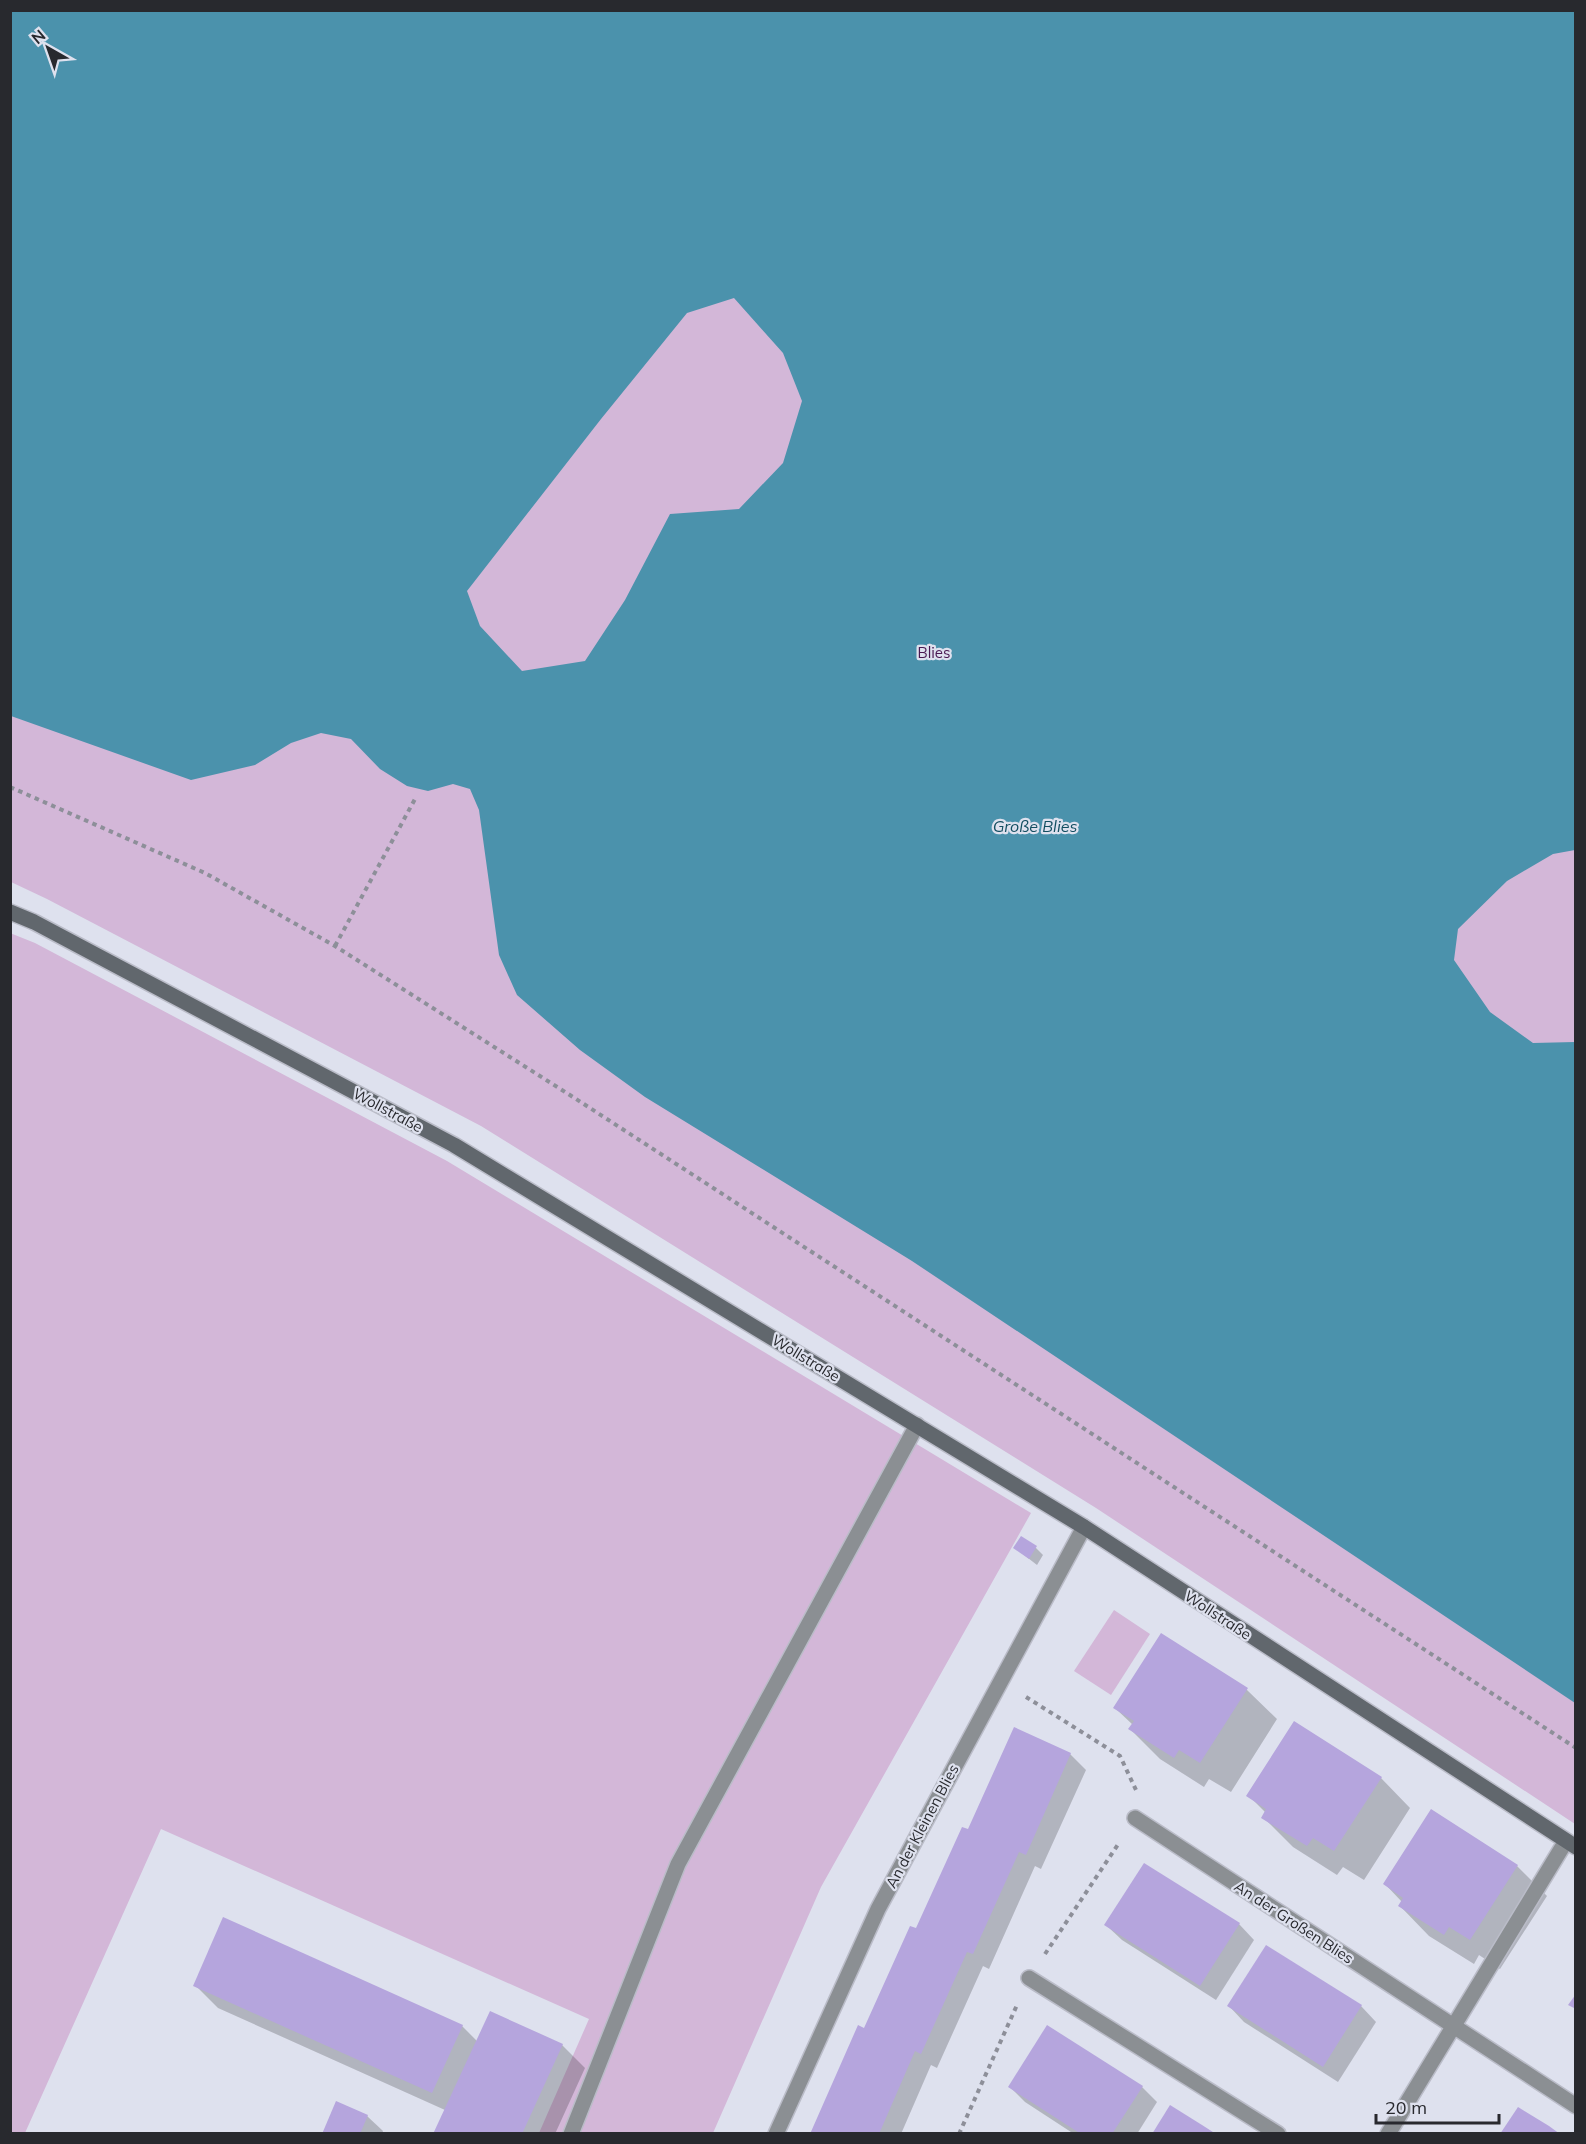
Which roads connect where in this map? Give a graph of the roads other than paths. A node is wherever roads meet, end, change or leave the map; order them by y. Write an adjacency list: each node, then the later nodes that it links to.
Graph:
1 (10, 912): 2 (street, Wollstraße)
2 (917, 1425): 3 (street, Wollstraße); 9 (street)
3 (1084, 1527): 5 (street, Wollstraße); 10 (street, An der Kleinen Blies)
4 (1135, 1818): 7 (street, An der Großen Blies)
5 (1571, 1844): 7 (street)
6 (1029, 1978): 11 (street)
7 (1454, 2025): 8 (street, An der Großen Blies); 12 (street)
8 (1575, 2106)
9 (571, 2133)
10 (776, 2133)
11 (1278, 2133)
12 (1388, 2133)

